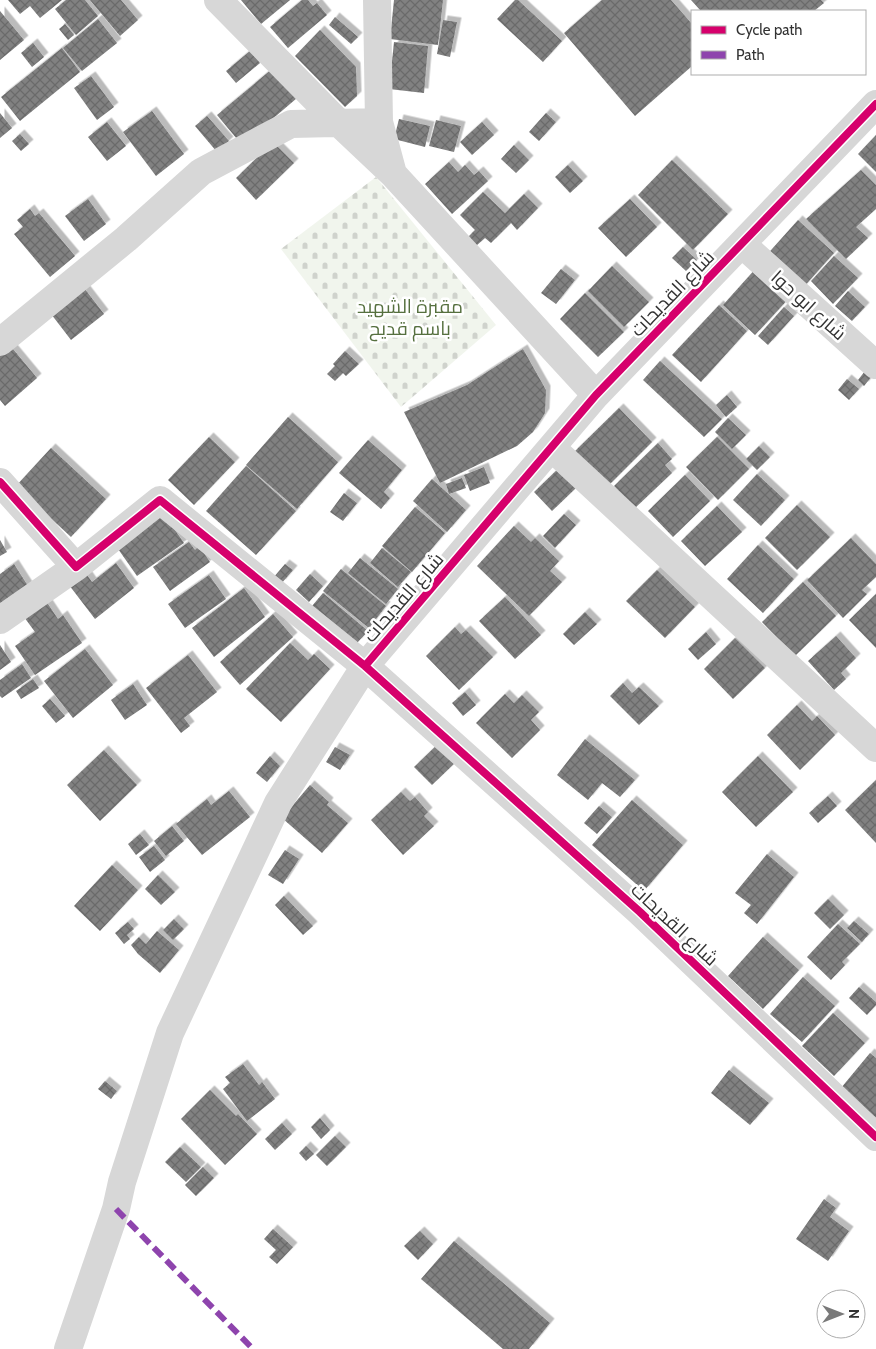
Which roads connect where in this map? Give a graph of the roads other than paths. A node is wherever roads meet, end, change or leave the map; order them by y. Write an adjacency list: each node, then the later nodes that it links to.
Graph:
1 (218, 0): 5 (street)
2 (377, 0): 4 (street)
3 (876, 104): 7 (street, شارع القديحات)
4 (379, 122): 5 (street); 6 (street)
5 (340, 123): 6 (street); 8 (street)
6 (393, 174): 10 (street)
7 (742, 244): 9 (street, شارع ابو حوا); 10 (street, شارع القديحات)
8 (0, 342)
9 (876, 365)
10 (596, 395): 11 (street, شارع القديحات)
11 (552, 448): 15 (street, شارع القديحات); 16 (street)
12 (5, 496): 13 (street)
13 (76, 567): 14 (street); 15 (street)
14 (0, 620)
15 (365, 666): 17 (street, شارع القديحات); 18 (street)
16 (876, 748)
17 (876, 1136)
18 (68, 1349)

